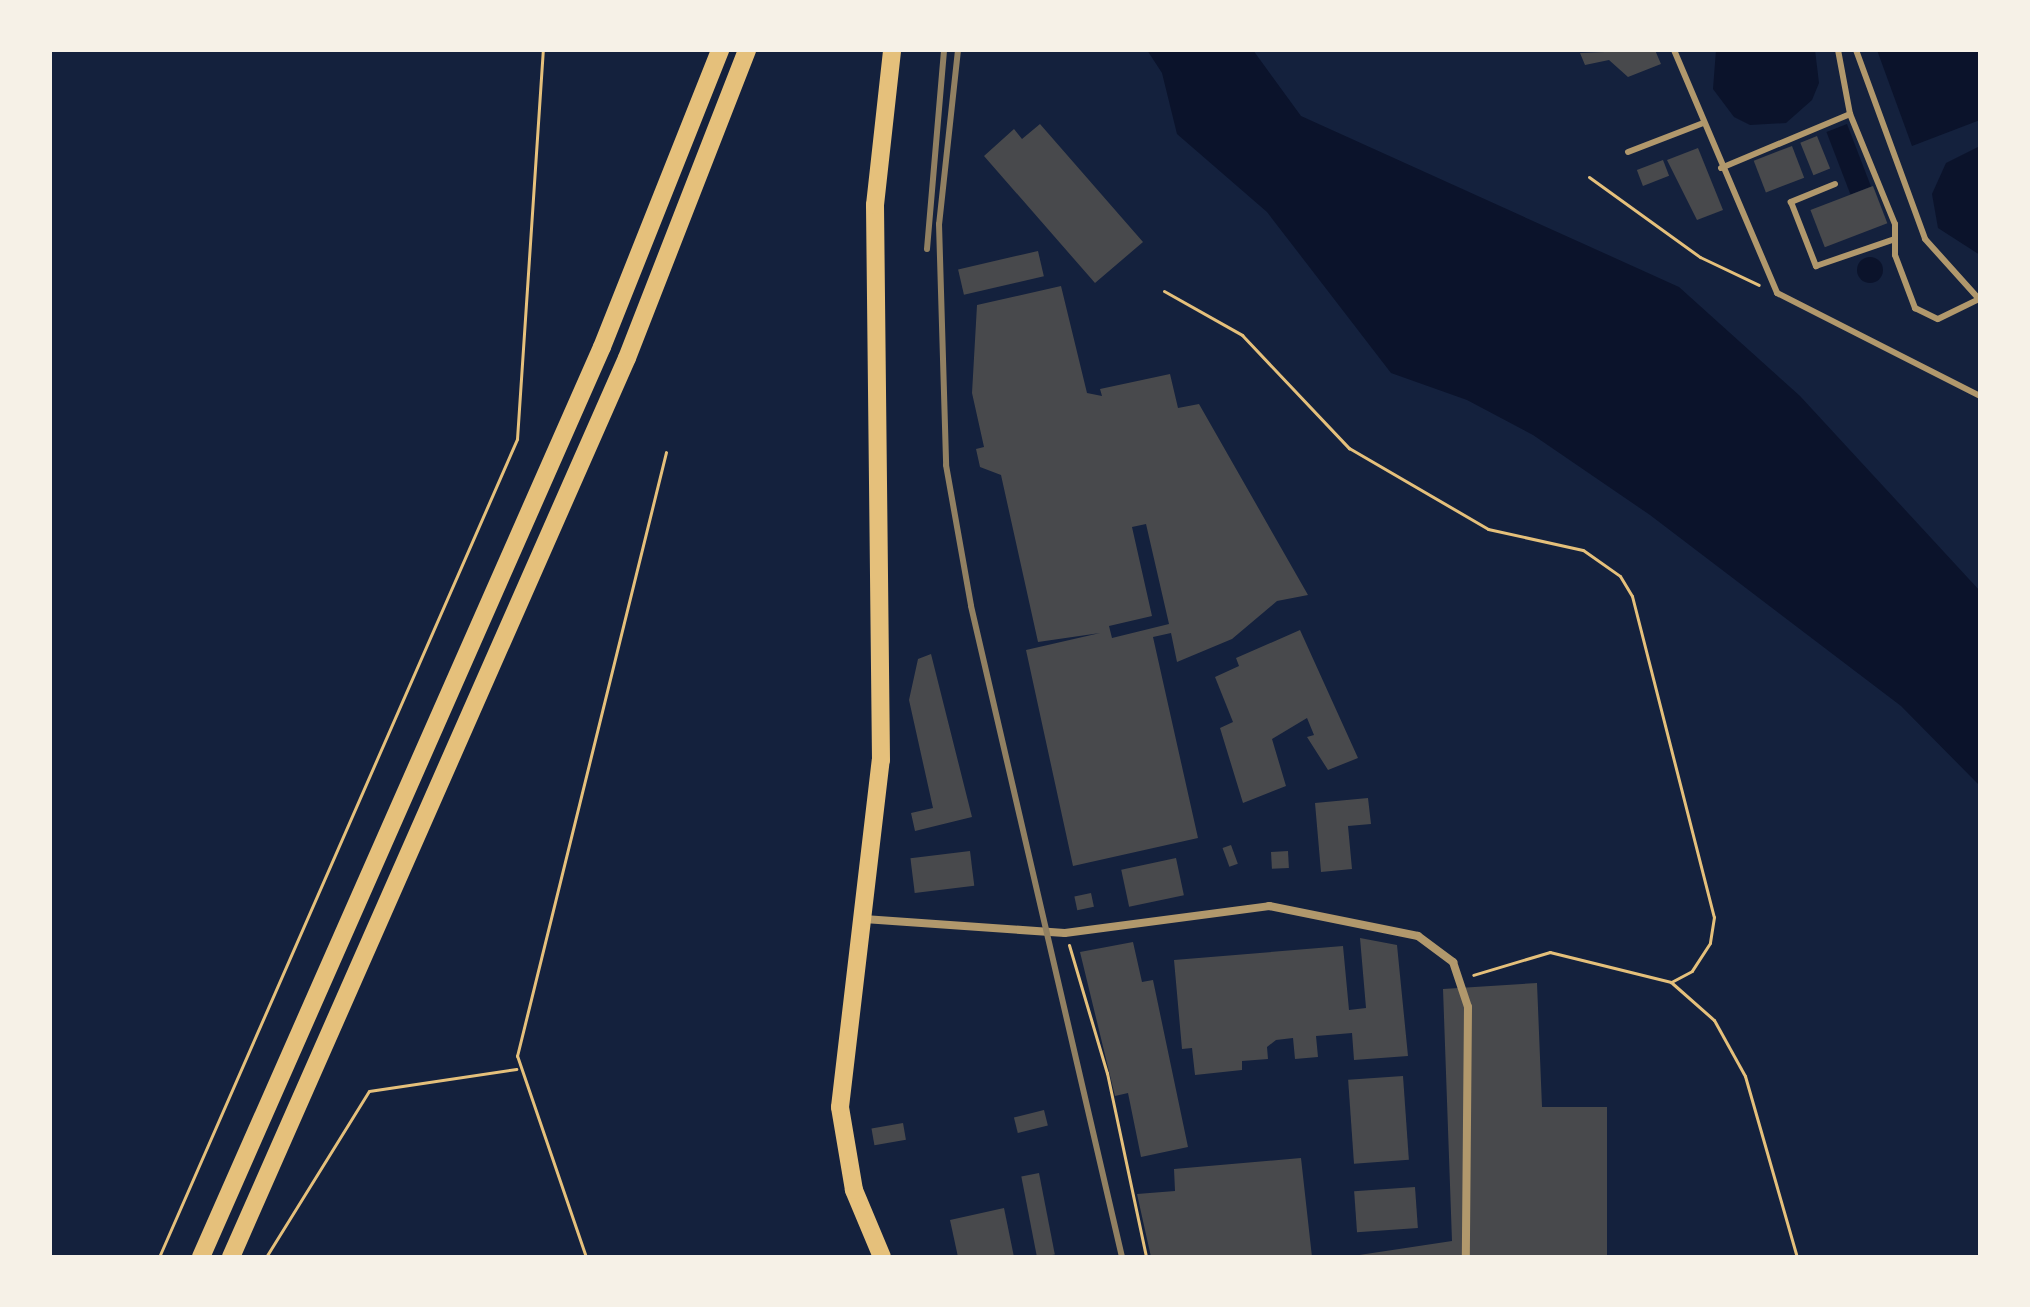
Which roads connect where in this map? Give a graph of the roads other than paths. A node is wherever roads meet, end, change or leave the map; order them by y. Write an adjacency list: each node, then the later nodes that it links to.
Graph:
1 (720, 50): 16 (main road)
2 (747, 50): 17 (main road)
3 (892, 50): 15 (main road)
4 (1674, 50): 8 (lane)
5 (1838, 50): 7 (lane)
6 (1856, 50): 13 (lane)
7 (1850, 114): 10 (lane); 12 (lane)
8 (1703, 123): 9 (lane); 10 (lane)
9 (1628, 152)
10 (1721, 168): 14 (lane)
11 (1835, 184): 12 (lane)
12 (1895, 239): 13 (lane)
13 (1980, 300)
14 (1980, 396)
15 (864, 919): 18 (main road); 19 (street)
16 (201, 1257)
17 (231, 1257)
18 (882, 1257)
19 (1466, 1257)

